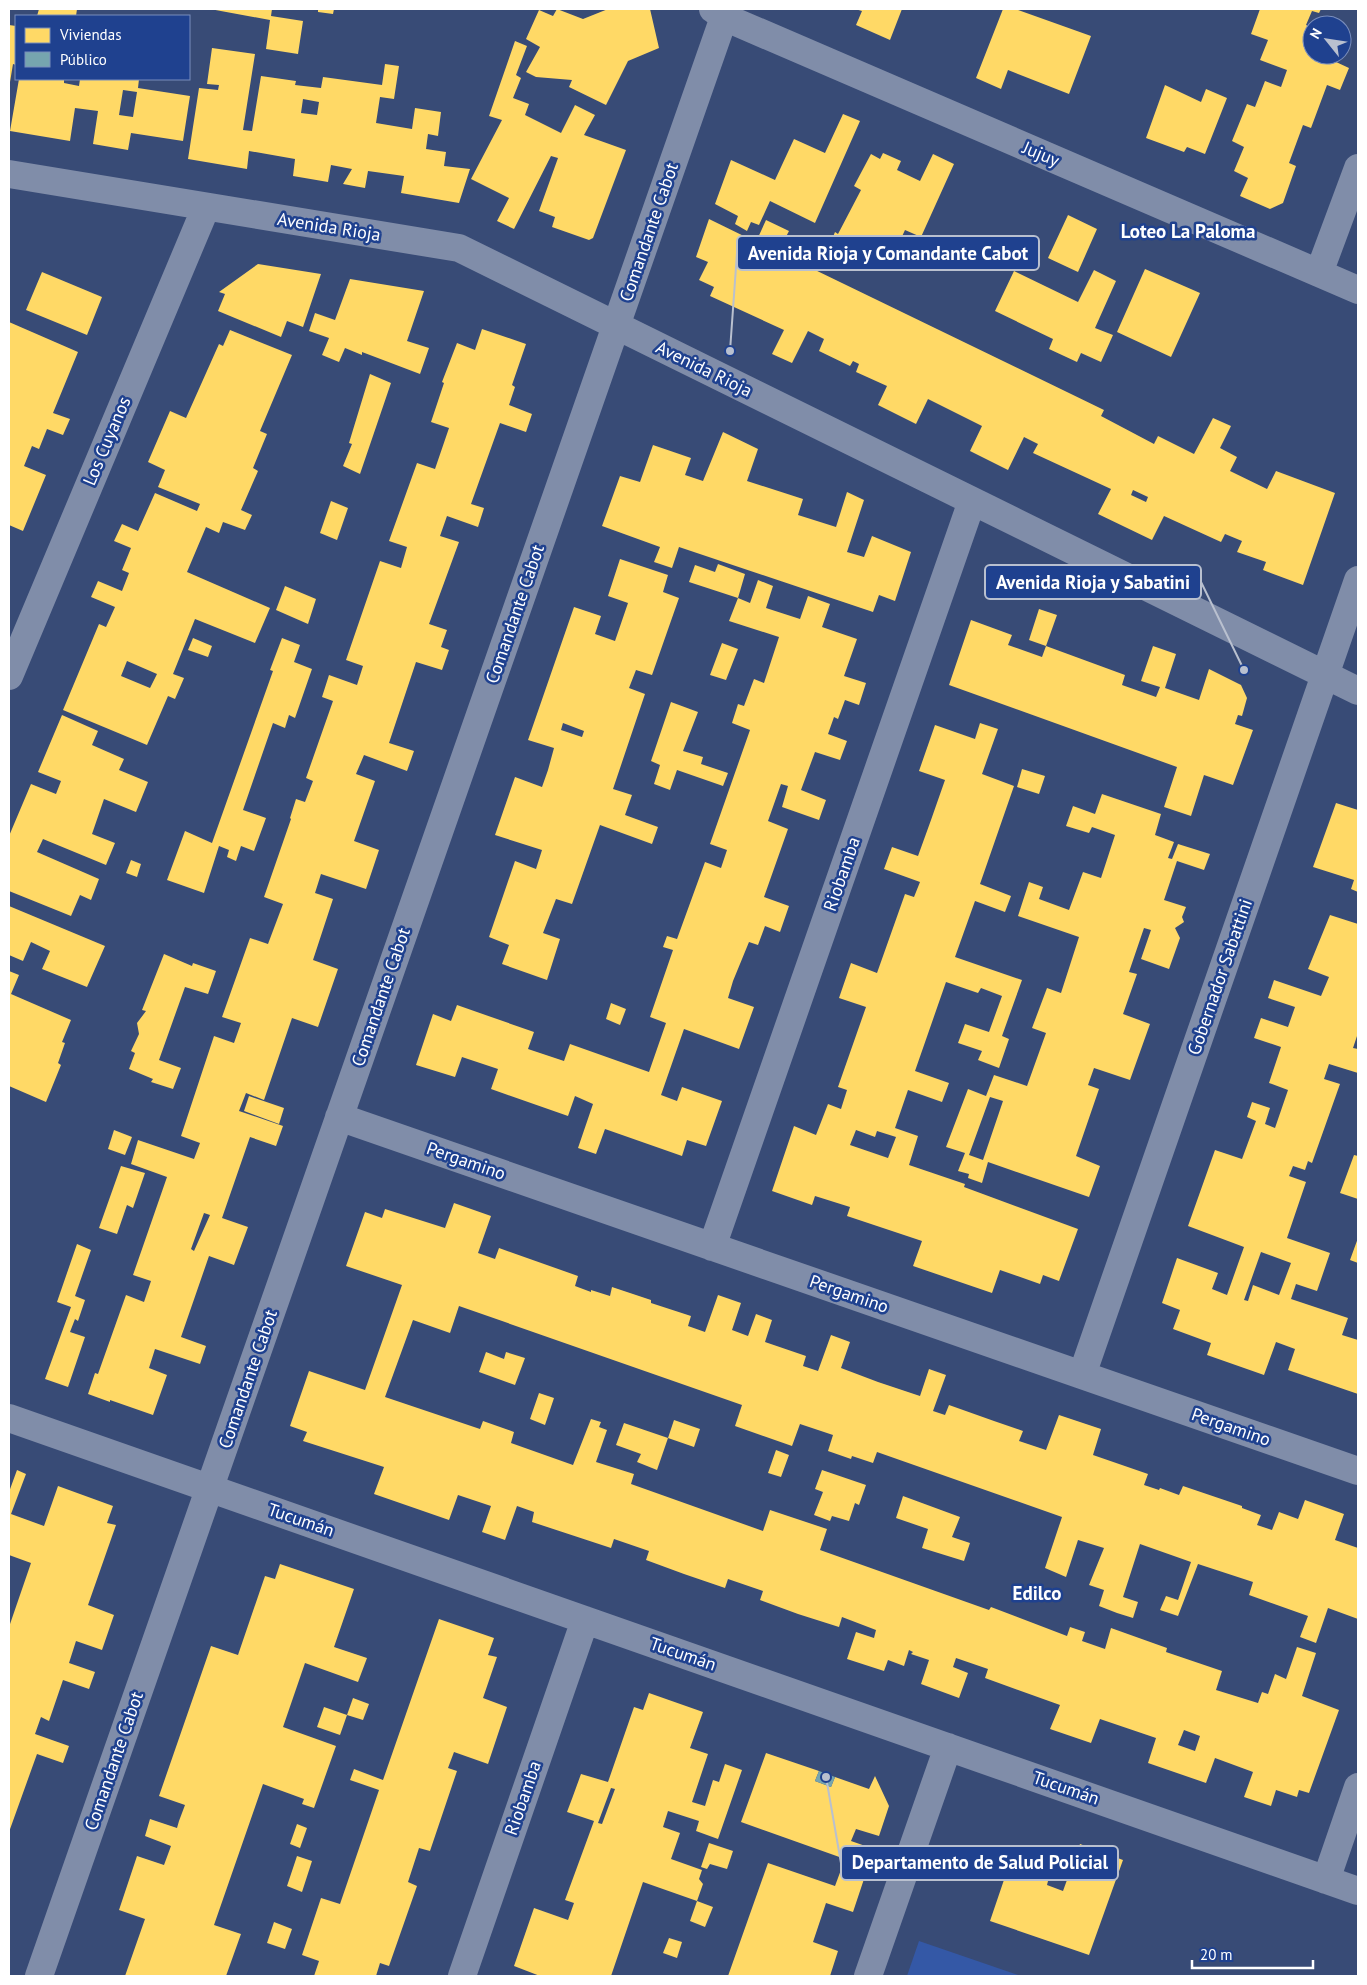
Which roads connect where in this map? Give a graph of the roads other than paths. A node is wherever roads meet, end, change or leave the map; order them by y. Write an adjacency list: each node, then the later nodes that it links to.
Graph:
1 (718, 13): 5 (street, Jujuy); 7 (street, Comandante Cabot)
2 (1358, 168): 5 (street)
3 (9, 174): 4 (street, Avenida Rioja)
4 (206, 207): 7 (street, Avenida Rioja); 11 (street, Los Cuyanos)
5 (1319, 273): 6 (street, Jujuy)
6 (1358, 290)
7 (616, 326): 8 (street, Avenida Rioja); 13 (street, Comandante Cabot)
8 (972, 501): 10 (street, Avenida Rioja); 14 (street, Riobamba)
9 (1358, 580): 10 (street, Gobernador Sabattini)
10 (1325, 675): 12 (street, Avenida Rioja); 15 (street, Gobernador Sabattini)
11 (9, 676)
12 (1358, 691)
13 (339, 1117): 14 (street, Pergamino); 18 (street, Comandante Cabot)
14 (712, 1246): 15 (street, Pergamino)
15 (1082, 1375): 17 (street, Pergamino)
16 (9, 1418): 18 (street, Tucumán)
17 (1358, 1471)
18 (210, 1488): 19 (street, Tucumán); 24 (street, Comandante Cabot)
19 (585, 1620): 20 (street, Tucumán); 25 (street, Riobamba)
20 (948, 1747): 22 (street, Tucumán); 26 (street)
21 (1358, 1787): 22 (street)
22 (1326, 1880): 23 (street, Tucumán)
23 (1358, 1891)
24 (39, 1976)
25 (462, 1976)
26 (868, 1976)

